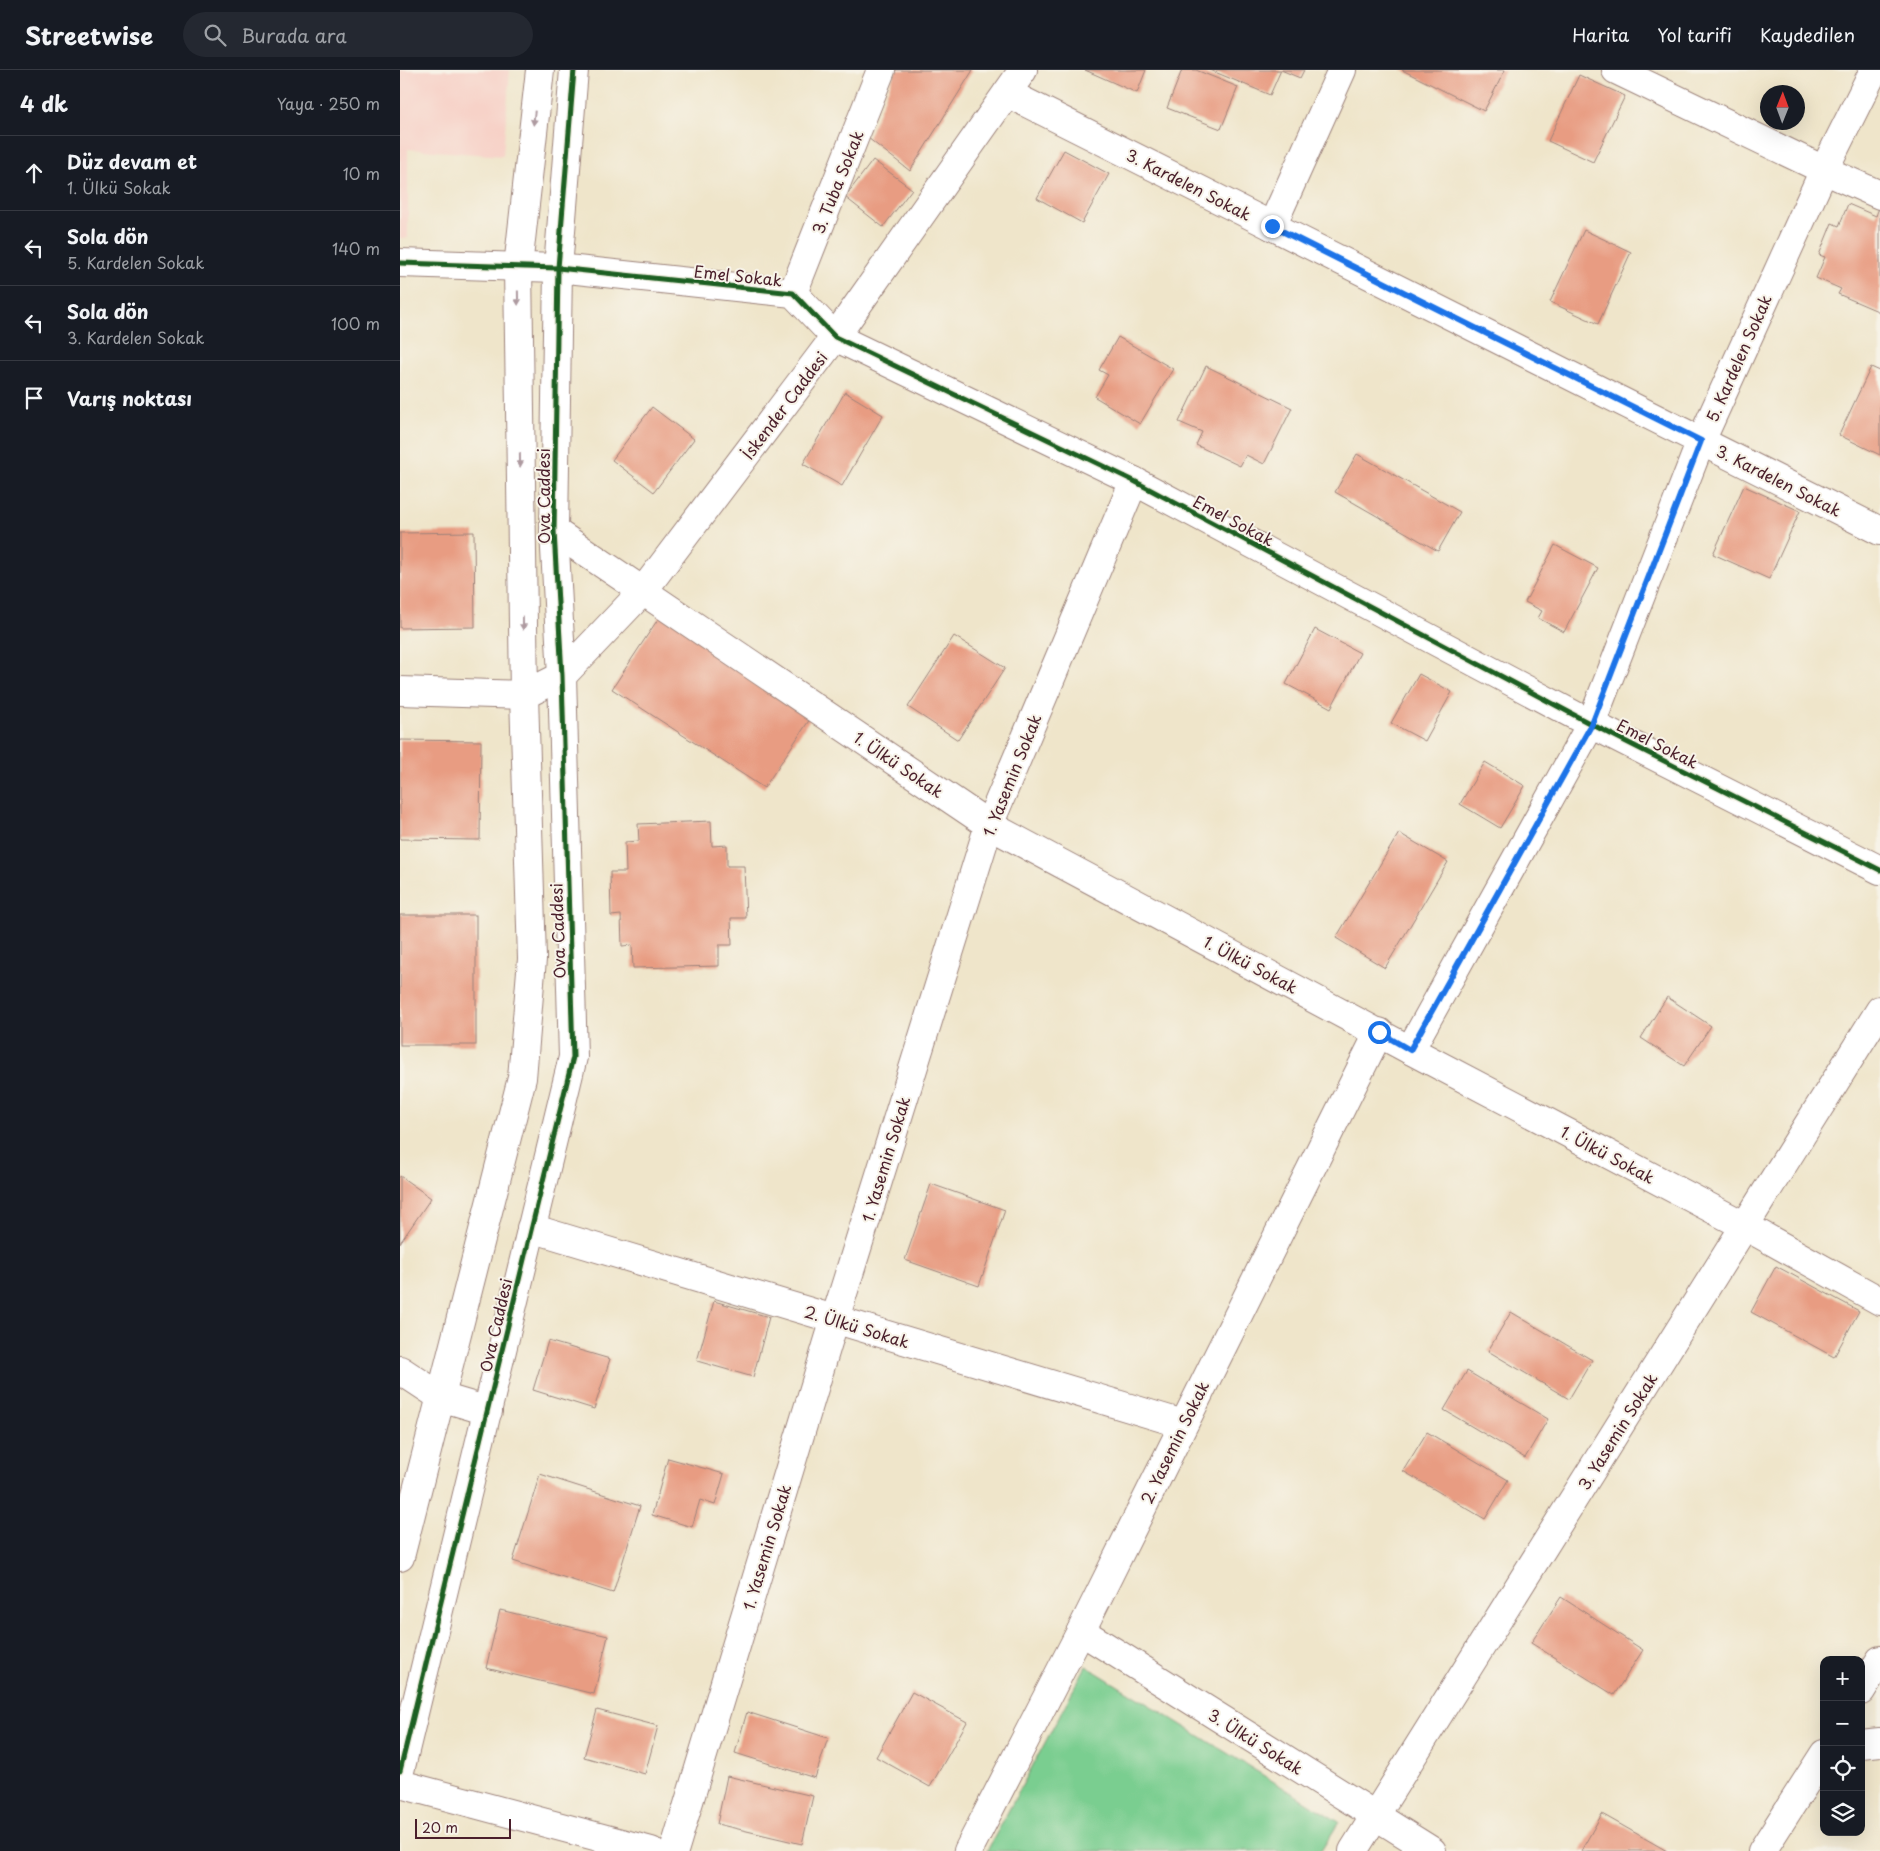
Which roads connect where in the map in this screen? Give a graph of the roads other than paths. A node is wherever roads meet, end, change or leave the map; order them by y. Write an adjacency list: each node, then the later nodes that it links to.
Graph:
1 (540, 70): 13 (street, Ova Caddesi, one-way to 13)
2 (574, 70): 14 (street, Ova Caddesi)
3 (881, 70): 15 (street, 3. Tuba Sokak)
4 (1023, 70): 8 (street, İskender Caddesi)
5 (1342, 70): 11 (street)
6 (1616, 70): 9 (street)
7 (1874, 70): 9 (street, 5. Kardelen Sokak)
8 (1007, 93): 11 (street, 3. Kardelen Sokak); 16 (street, İskender Caddesi)
9 (1824, 170): 10 (street); 17 (street, 5. Kardelen Sokak)
10 (1880, 195)
11 (1272, 226): 17 (street, 3. Kardelen Sokak)
12 (400, 262): 13 (street, Emel Sokak)
13 (518, 267): 14 (street, Emel Sokak); 24 (street, Ova Caddesi, one-way to 24)
14 (558, 268): 15 (street, Emel Sokak); 19 (street, Ova Caddesi)
15 (793, 293): 16 (street, Emel Sokak)
16 (836, 337): 18 (street, Emel Sokak); 21 (street, İskender Caddesi)
17 (1701, 441): 20 (street, 3. Kardelen Sokak); 25 (street, 5. Kardelen Sokak)
18 (1134, 481): 25 (street, Emel Sokak); 26 (street, 1. Yasemin Sokak)
19 (554, 531): 21 (street, 1. Ülkü Sokak); 22 (street, Ova Caddesi)
20 (1880, 531)
21 (644, 591): 22 (street, İskender Caddesi); 26 (street, 1. Ülkü Sokak)
22 (562, 676): 24 (street, İskender Caddesi); 32 (street, Ova Caddesi)
23 (400, 691): 24 (street)
24 (524, 695): 36 (street, Ova Caddesi)
25 (1592, 724): 27 (street, Emel Sokak); 30 (street, 5. Kardelen Sokak)
26 (989, 825): 29 (street, 1. Ülkü Sokak); 34 (street, 1. Yasemin Sokak)
27 (1880, 870)
28 (1880, 1010): 31 (street, 3. Yasemin Sokak)
29 (1379, 1032): 30 (street, 1. Ülkü Sokak); 38 (street, 2. Yasemin Sokak)
30 (1410, 1050): 31 (street, 1. Ülkü Sokak)
31 (1745, 1226): 33 (street, 1. Ülkü Sokak); 48 (street, 3. Yasemin Sokak)
32 (531, 1228): 34 (street, 2. Ülkü Sokak); 37 (street, Ova Caddesi)
33 (1880, 1301)
34 (835, 1319): 38 (street, 2. Ülkü Sokak); 50 (street, 1. Yasemin Sokak)
35 (400, 1370): 36 (street)
36 (441, 1397): 37 (street); 39 (street, Ova Caddesi)
37 (488, 1411): 46 (street, Ova Caddesi)
38 (1183, 1424): 40 (street, 2. Yasemin Sokak)
39 (400, 1557)
40 (1081, 1631): 48 (street, 3. Ülkü Sokak); 51 (street, 2. Yasemin Sokak)
41 (1880, 1660): 42 (street)
42 (1865, 1684)
43 (1880, 1742): 44 (street)
44 (1865, 1744)
45 (1820, 1760): 54 (street)
46 (400, 1771)
47 (400, 1784): 49 (street)
48 (1375, 1816): 52 (street, 3. Yasemin Sokak); 53 (street, 3. Ülkü Sokak)
49 (651, 1851)
50 (674, 1851)
51 (968, 1851)
52 (1353, 1851)
53 (1432, 1851)
54 (1762, 1851)

